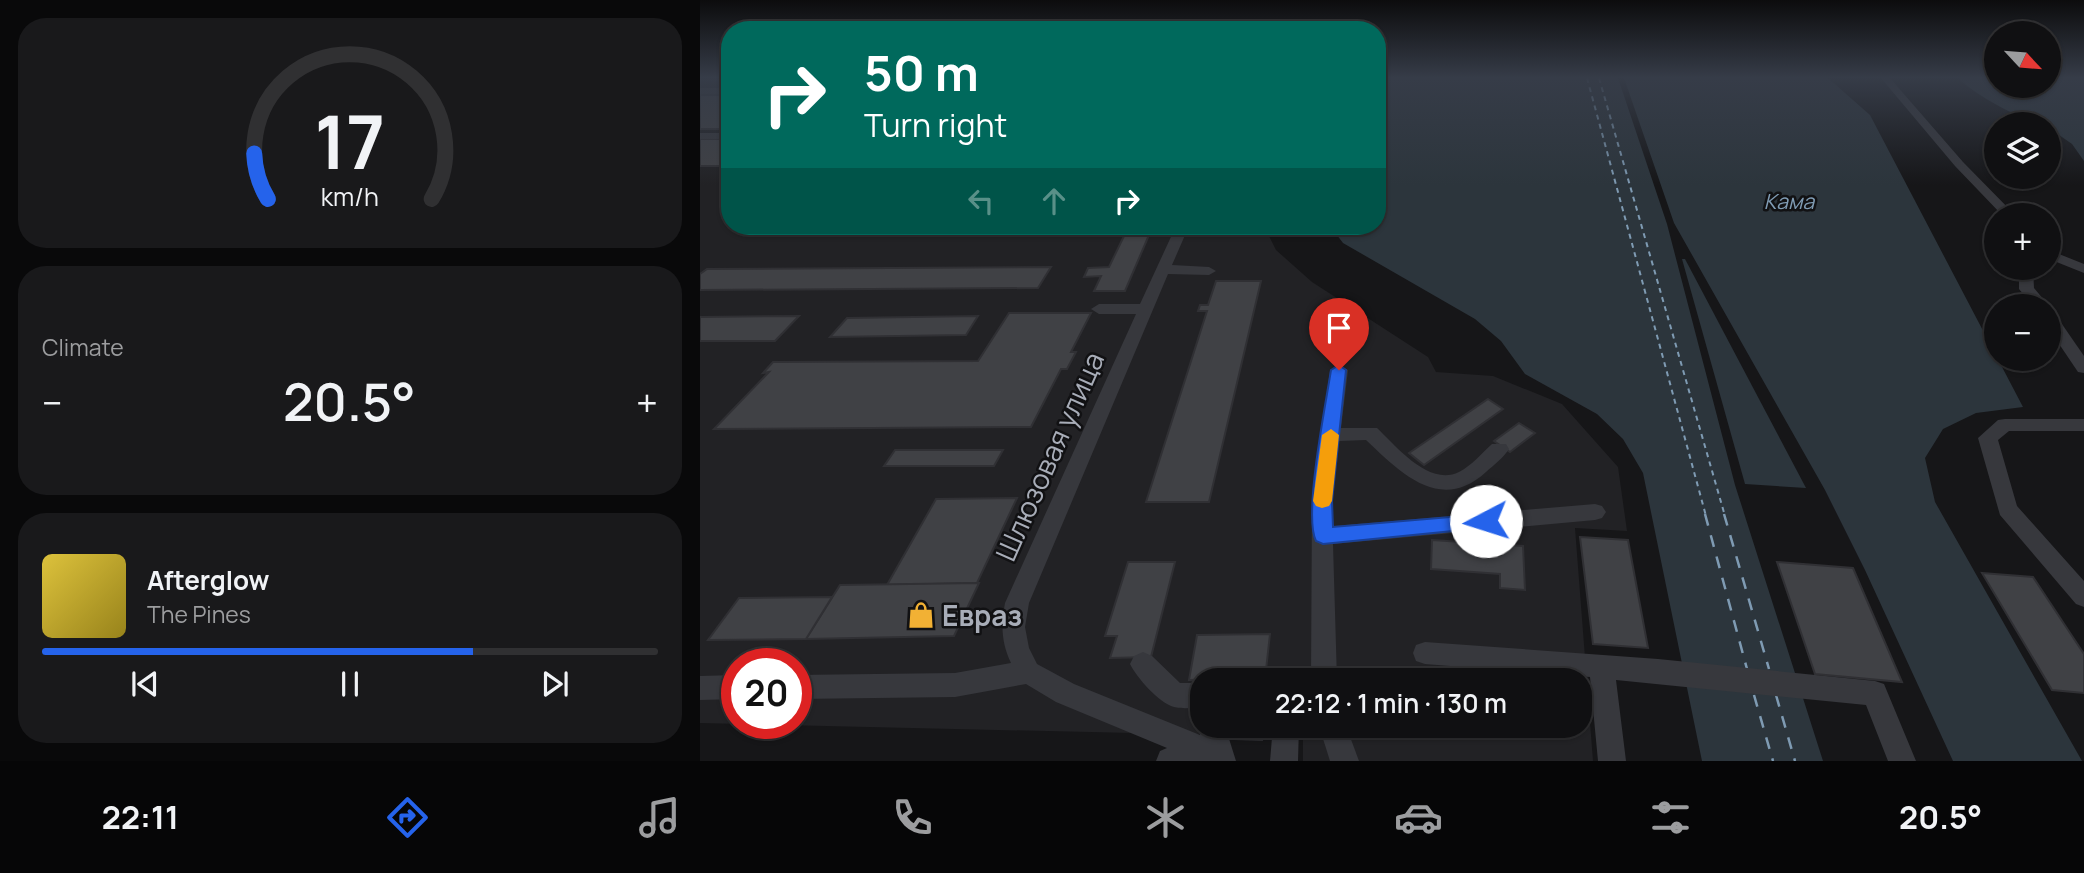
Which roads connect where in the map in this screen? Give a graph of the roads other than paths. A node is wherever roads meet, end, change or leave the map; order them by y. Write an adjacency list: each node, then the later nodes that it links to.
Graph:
1 (1916, 114): 4 (street)
2 (700, 136): 3 (street)
3 (721, 136)
4 (1997, 203)
5 (1178, 235): 8 (street, Шлюзовая улица)
6 (2061, 259): 7 (street)
7 (2084, 269)
8 (1164, 270): 9 (street); 11 (street, Шлюзовая улица)
9 (1209, 271)
10 (1099, 309): 11 (street)
11 (1146, 309): 25 (street, Шлюзовая улица)
12 (2061, 334): 13 (street)
13 (2084, 368)
14 (1339, 370): 16 (street)
15 (2084, 425): 20 (street)
16 (1331, 435): 17 (street); 19 (street)
17 (1499, 449)
18 (1595, 512): 19 (street)
19 (1323, 536): 23 (street)
20 (2084, 597)
21 (1425, 653): 24 (street)
22 (1143, 664): 29 (street)
23 (1324, 668)
24 (1602, 668): 36 (street); 37 (street)
25 (1028, 671): 27 (street); 32 (street)
26 (721, 687): 28 (street)
27 (812, 687)
28 (700, 688)
29 (1190, 695)
30 (1285, 738): 34 (street)
31 (1336, 738): 35 (street)
32 (1215, 750): 33 (street)
33 (1170, 761)
34 (1284, 761)
35 (1345, 761)
36 (1612, 761)
37 (1902, 761)

